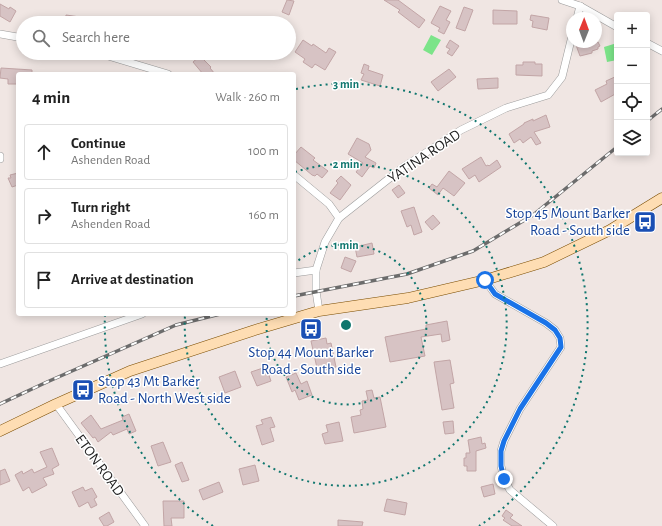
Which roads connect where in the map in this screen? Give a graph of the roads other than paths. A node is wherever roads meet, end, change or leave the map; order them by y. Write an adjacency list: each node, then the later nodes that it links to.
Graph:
1 (562, 0): 2 (street)
2 (580, 6): 3 (street); 4 (street)
3 (578, 12)
4 (614, 25)
5 (0, 34): 6 (street)
6 (16, 37)
7 (650, 45): 9 (street)
8 (569, 48): 14 (street, YATINA ROAD)
9 (662, 51)
10 (121, 60): 11 (street)
11 (161, 72)
12 (296, 177): 14 (street)
13 (662, 198): 17 (main road)
14 (339, 218): 15 (street, YATINA ROAD)
15 (316, 270): 16 (street); 18 (street, YATINA ROAD)
16 (296, 273)
17 (485, 280): 18 (main road); 24 (street)
18 (319, 312): 21 (main road)
19 (136, 316): 20 (street)
20 (0, 364)
21 (56, 404): 22 (main road); 23 (street, ETON ROAD)
22 (0, 431)
23 (145, 526)
24 (553, 526)

